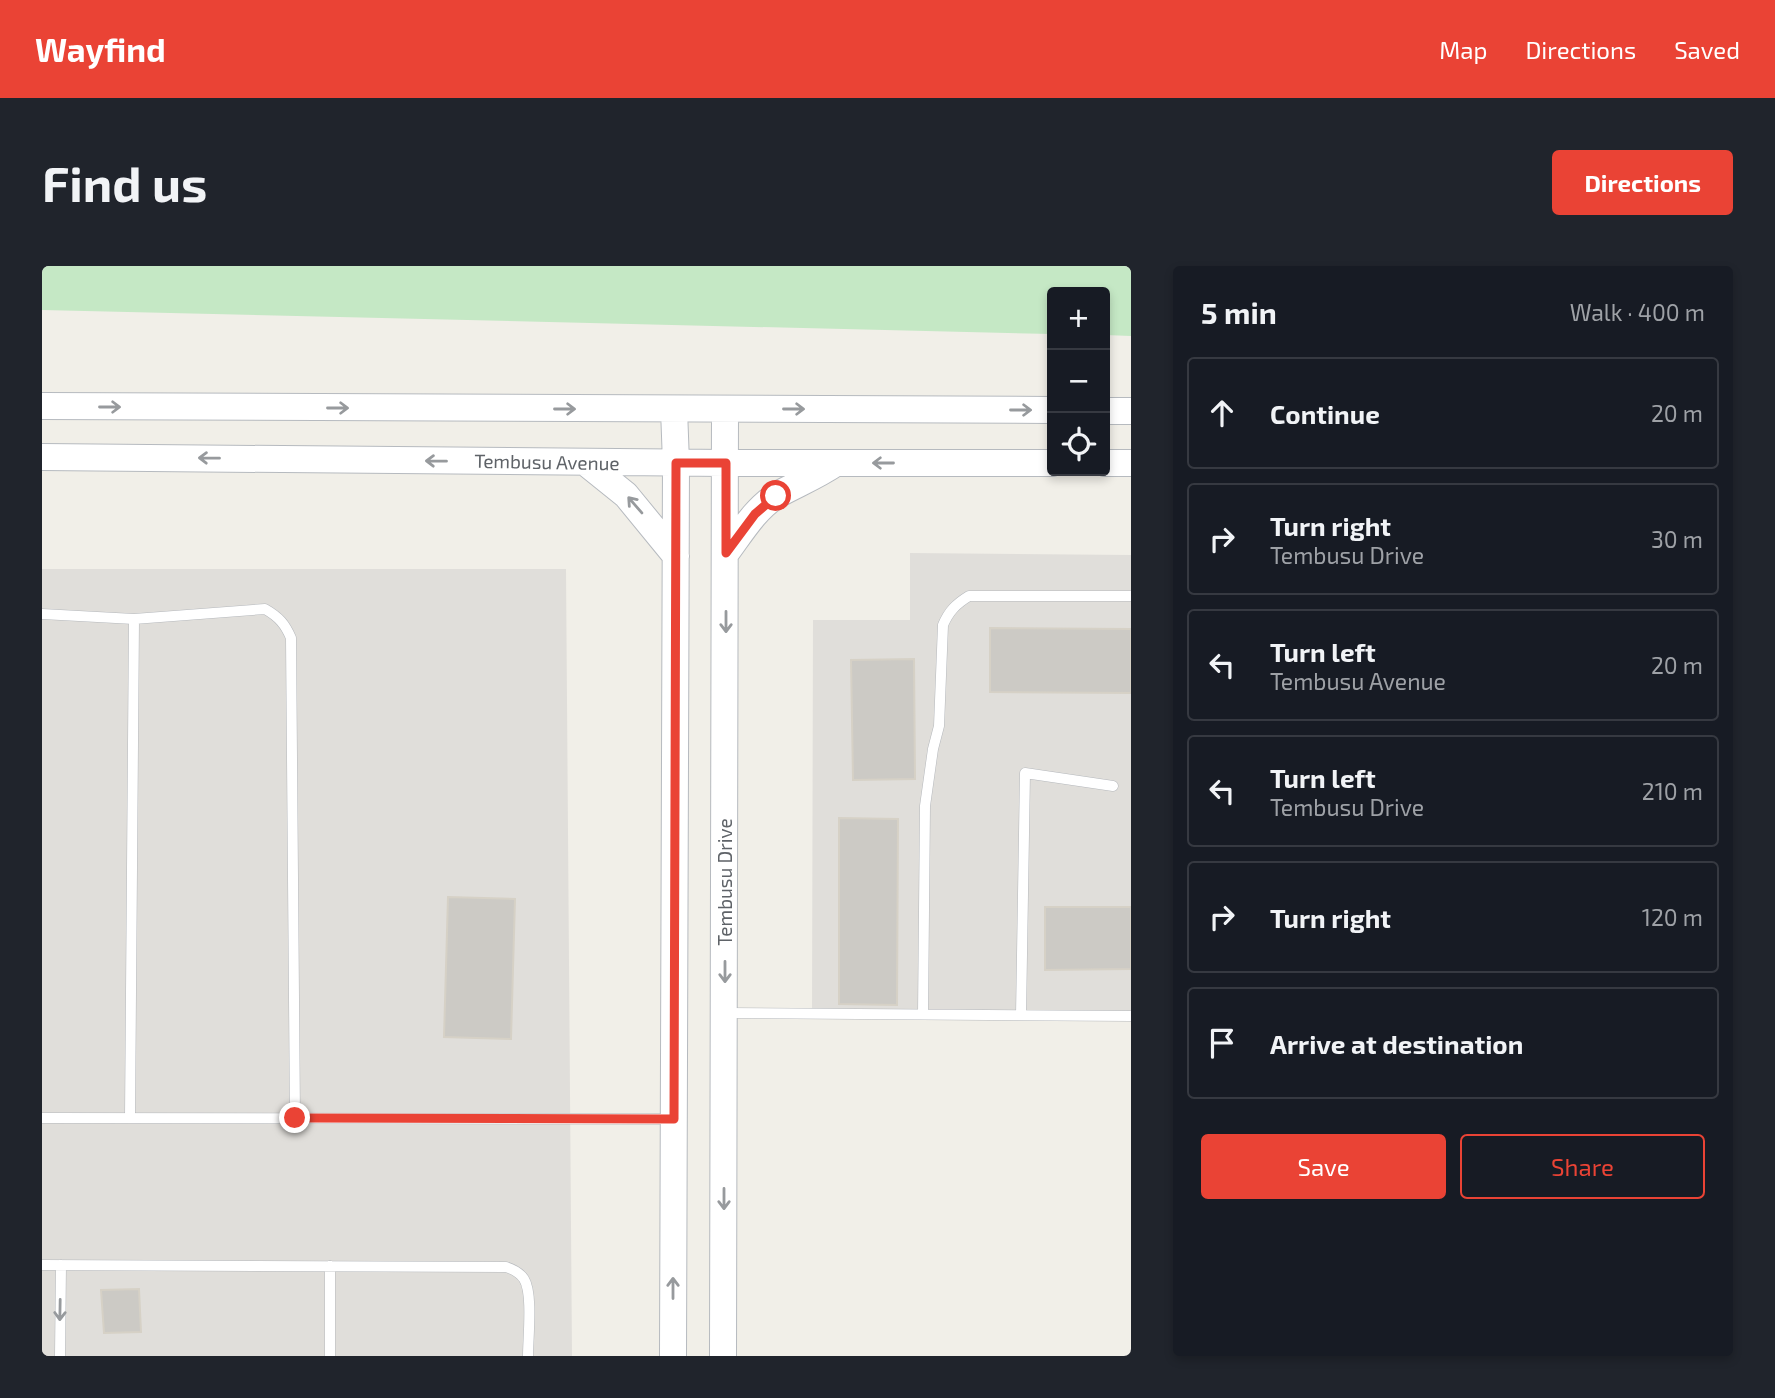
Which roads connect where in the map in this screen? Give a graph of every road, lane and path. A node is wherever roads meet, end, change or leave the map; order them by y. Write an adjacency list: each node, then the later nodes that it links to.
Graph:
1 (42, 406): 2 (street, one-way to 2)
2 (674, 409): 3 (street); 9 (street)
3 (725, 409): 4 (street, one-way to 4); 10 (street, Tembusu Drive)
4 (1047, 410)
5 (1110, 411): 6 (street)
6 (1131, 411)
7 (42, 457): 8 (street, Tembusu Avenue, one-way to 7)
8 (585, 462): 9 (street, Tembusu Avenue); 16 (street, one-way to 8)
9 (676, 463): 10 (street, Tembusu Avenue); 16 (street)
10 (726, 463): 11 (street, Tembusu Avenue); 15 (street, Tembusu Drive)
11 (836, 463): 12 (street, Tembusu Avenue, one-way to 11); 15 (street)
12 (1047, 463)
13 (1110, 463): 14 (street)
14 (1131, 463)
15 (726, 553): 21 (street, Tembusu Drive, one-way to 21)
16 (676, 556): 28 (street)
17 (1131, 596): 22 (lane)
18 (42, 614): 19 (lane)
19 (134, 618): 26 (lane); 27 (lane)
20 (1113, 786): 23 (lane)
21 (724, 1013): 22 (lane); 36 (street, Tembusu Drive, one-way to 36)
22 (923, 1014): 23 (lane)
23 (1021, 1015): 24 (lane)
24 (1131, 1016)
25 (42, 1118): 26 (lane)
26 (130, 1118): 27 (lane)
27 (295, 1118): 28 (lane)
28 (674, 1119): 35 (street, one-way to 28)
29 (42, 1265): 30 (lane)
30 (61, 1265): 31 (lane); 32 (lane, one-way to 32)
31 (330, 1266): 33 (lane); 34 (lane)
32 (60, 1356)
33 (330, 1356)
34 (528, 1356)
35 (673, 1356)
36 (723, 1356)

